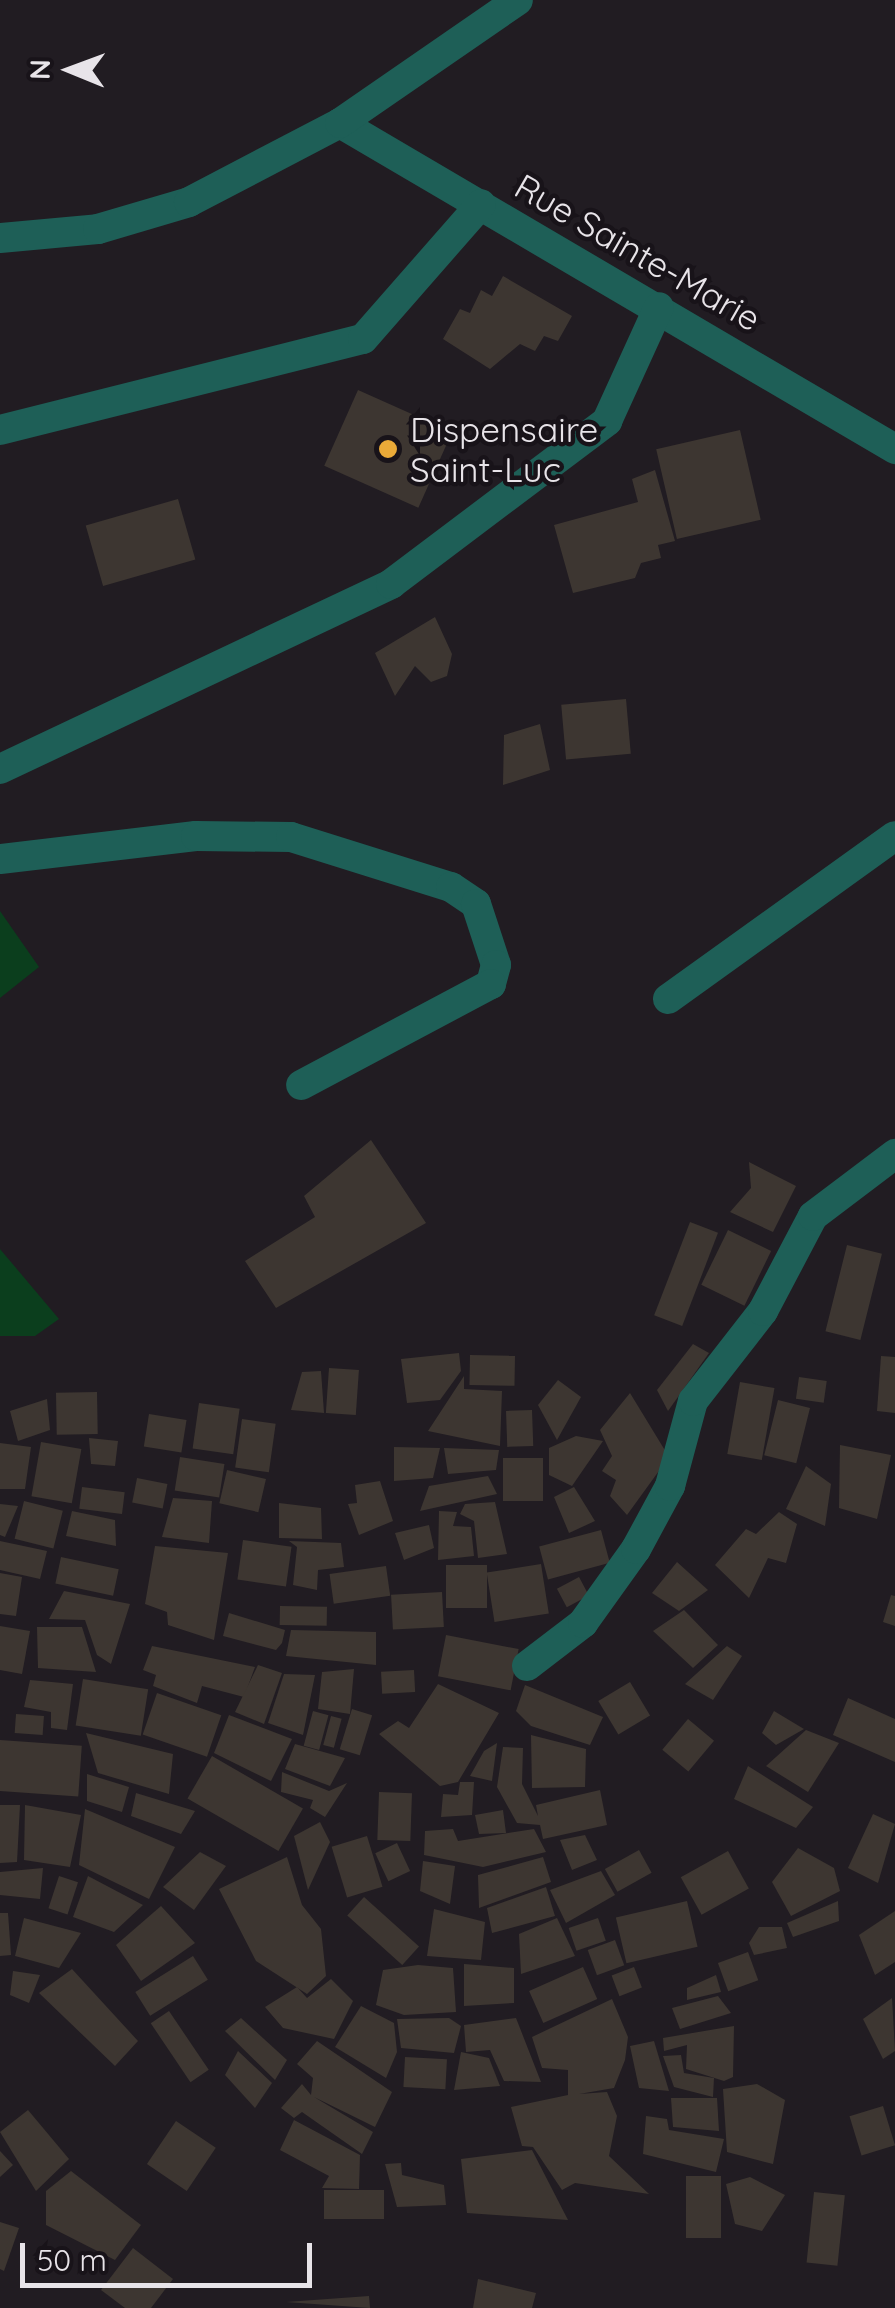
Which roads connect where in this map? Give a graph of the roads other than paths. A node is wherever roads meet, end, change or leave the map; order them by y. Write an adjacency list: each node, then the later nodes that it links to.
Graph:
1 (518, 0): 2 (street)
2 (340, 123): 3 (street, Rue Sainte-Marie); 4 (street)
3 (481, 204): 5 (street, Rue Sainte-Marie); 6 (street)
4 (0, 238)
5 (659, 307): 7 (street, Rue Sainte-Marie); 8 (street)
6 (0, 430)
7 (895, 449)
8 (0, 769)
9 (895, 836): 11 (street)
10 (0, 859): 12 (street)
11 (668, 999)
12 (301, 1085)
13 (895, 1154): 14 (street)
14 (527, 1666)

